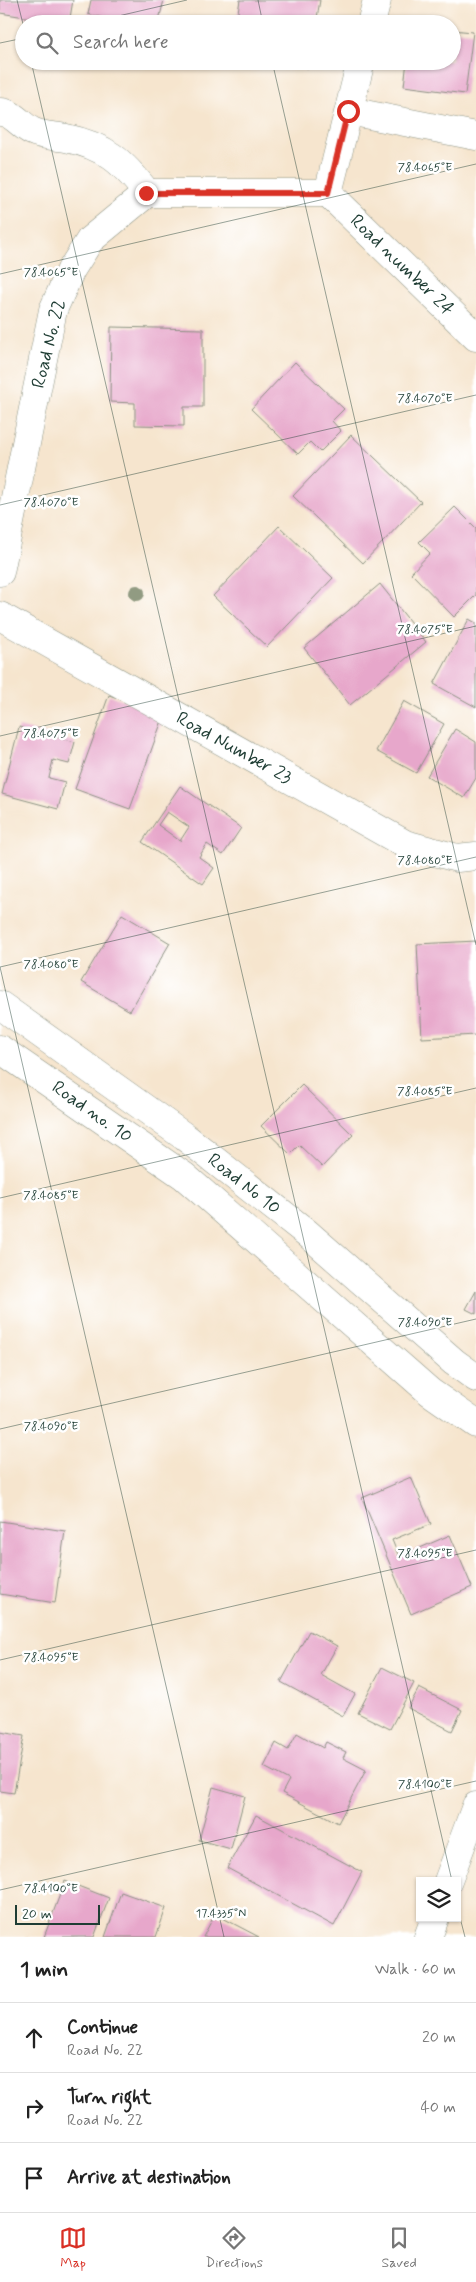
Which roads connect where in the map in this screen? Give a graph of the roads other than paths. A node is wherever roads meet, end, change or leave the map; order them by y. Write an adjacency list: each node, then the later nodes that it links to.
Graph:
1 (377, 0): 2 (street)
2 (373, 15)
3 (359, 70): 4 (street)
4 (348, 111): 6 (street); 8 (street)
5 (0, 112): 7 (street)
6 (476, 136)
7 (146, 193): 8 (street); 10 (street, Road No. 22)
8 (328, 193): 9 (street, Road number 24)
9 (476, 337)
10 (0, 572)
11 (0, 616): 12 (street, Road Number 23)
12 (476, 856)
13 (0, 1006): 16 (street, Road No 10)
14 (0, 1048): 15 (street, Road no. 10)
15 (184, 1176): 17 (street, Road No 10)
16 (476, 1378)
17 (476, 1424)
18 (476, 1806): 19 (street)
19 (449, 1877)
20 (433, 1922): 21 (street)
21 (428, 1937)

